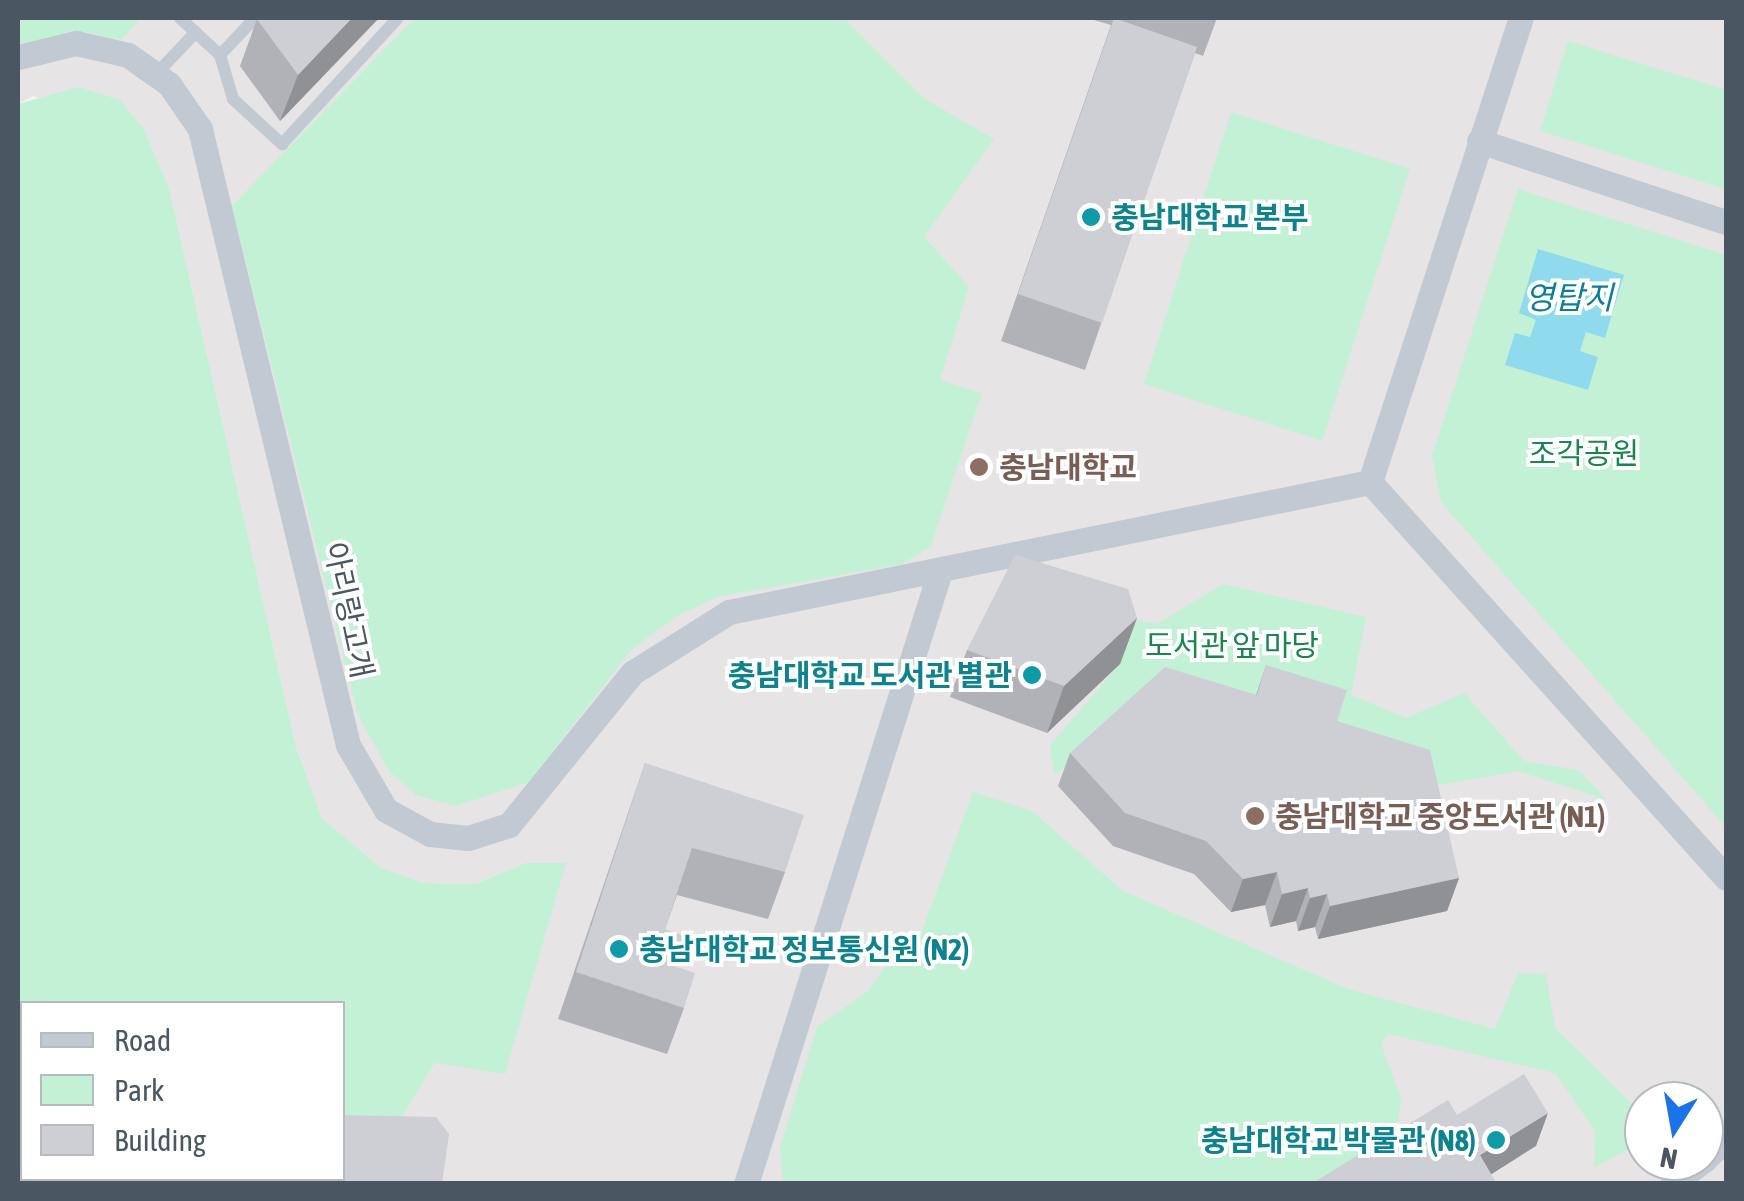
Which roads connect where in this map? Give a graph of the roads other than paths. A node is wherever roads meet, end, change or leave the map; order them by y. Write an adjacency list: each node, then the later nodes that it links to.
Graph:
1 (180, 18): 5 (lane)
2 (255, 18): 6 (lane)
3 (398, 18): 6 (lane)
4 (1520, 18): 9 (street)
5 (196, 32): 6 (lane); 8 (lane)
6 (220, 55)
7 (18, 57): 8 (street)
8 (158, 72): 12 (street, 아리랑고개)
9 (1479, 141): 10 (street); 11 (street)
10 (1726, 222)
11 (1370, 482): 12 (street, 아리랑고개); 13 (street)
12 (940, 571): 14 (street)
13 (1726, 878)
14 (746, 1184)

